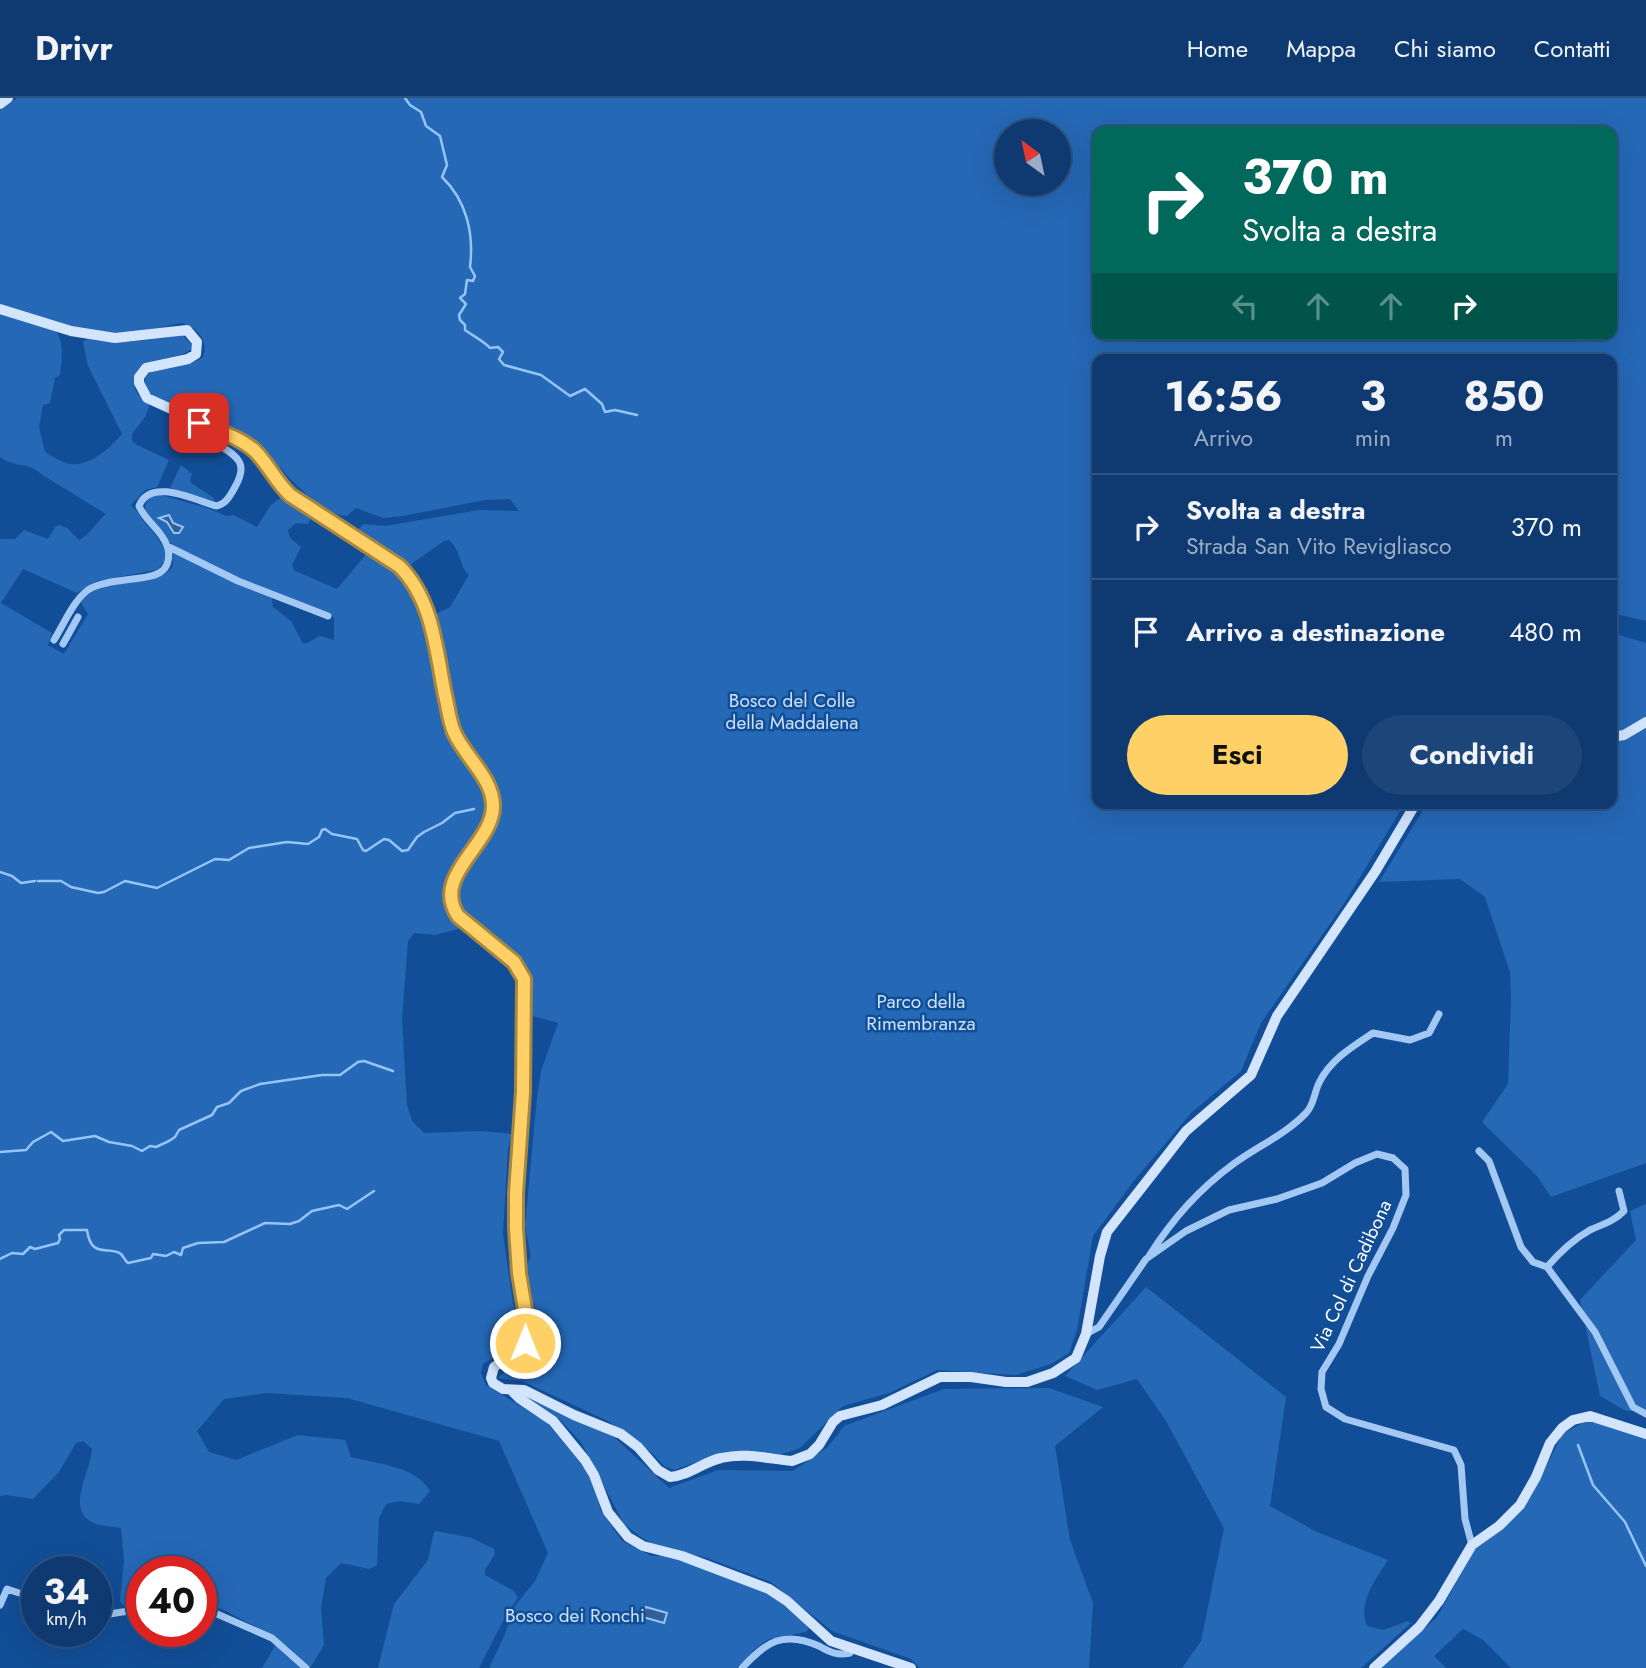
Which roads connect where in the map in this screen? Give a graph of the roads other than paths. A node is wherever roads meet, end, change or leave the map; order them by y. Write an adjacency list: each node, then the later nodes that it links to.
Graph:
1 (8, 98): 2 (street)
2 (0, 104)
3 (0, 309): 4 (street)
4 (199, 423): 5 (street); 19 (street)
5 (167, 546): 6 (street); 8 (street)
6 (328, 616)
7 (78, 617): 9 (street)
8 (54, 639)
9 (62, 644)
10 (1646, 722): 11 (street)
11 (1617, 736)
12 (1412, 809): 18 (street)
13 (1439, 1014): 16 (street, Via Col di Cadibona)
14 (1479, 1151): 17 (street)
15 (1619, 1191): 17 (street)
16 (1146, 1259): 18 (street, Via Col di Cadibona); 22 (street, Via Col di Cadibona)
17 (1547, 1267): 20 (street)
18 (1086, 1334): 19 (street)
19 (512, 1391): 27 (street)
20 (1646, 1414)
21 (1646, 1434): 22 (street)
22 (1472, 1545): 31 (street)
23 (4, 1587): 24 (street); 25 (street)
24 (21, 1594)
25 (0, 1605)
26 (217, 1614): 28 (street)
27 (853, 1648): 29 (street); 30 (street)
28 (306, 1668)
29 (742, 1668)
30 (911, 1668)
31 (1374, 1668)

